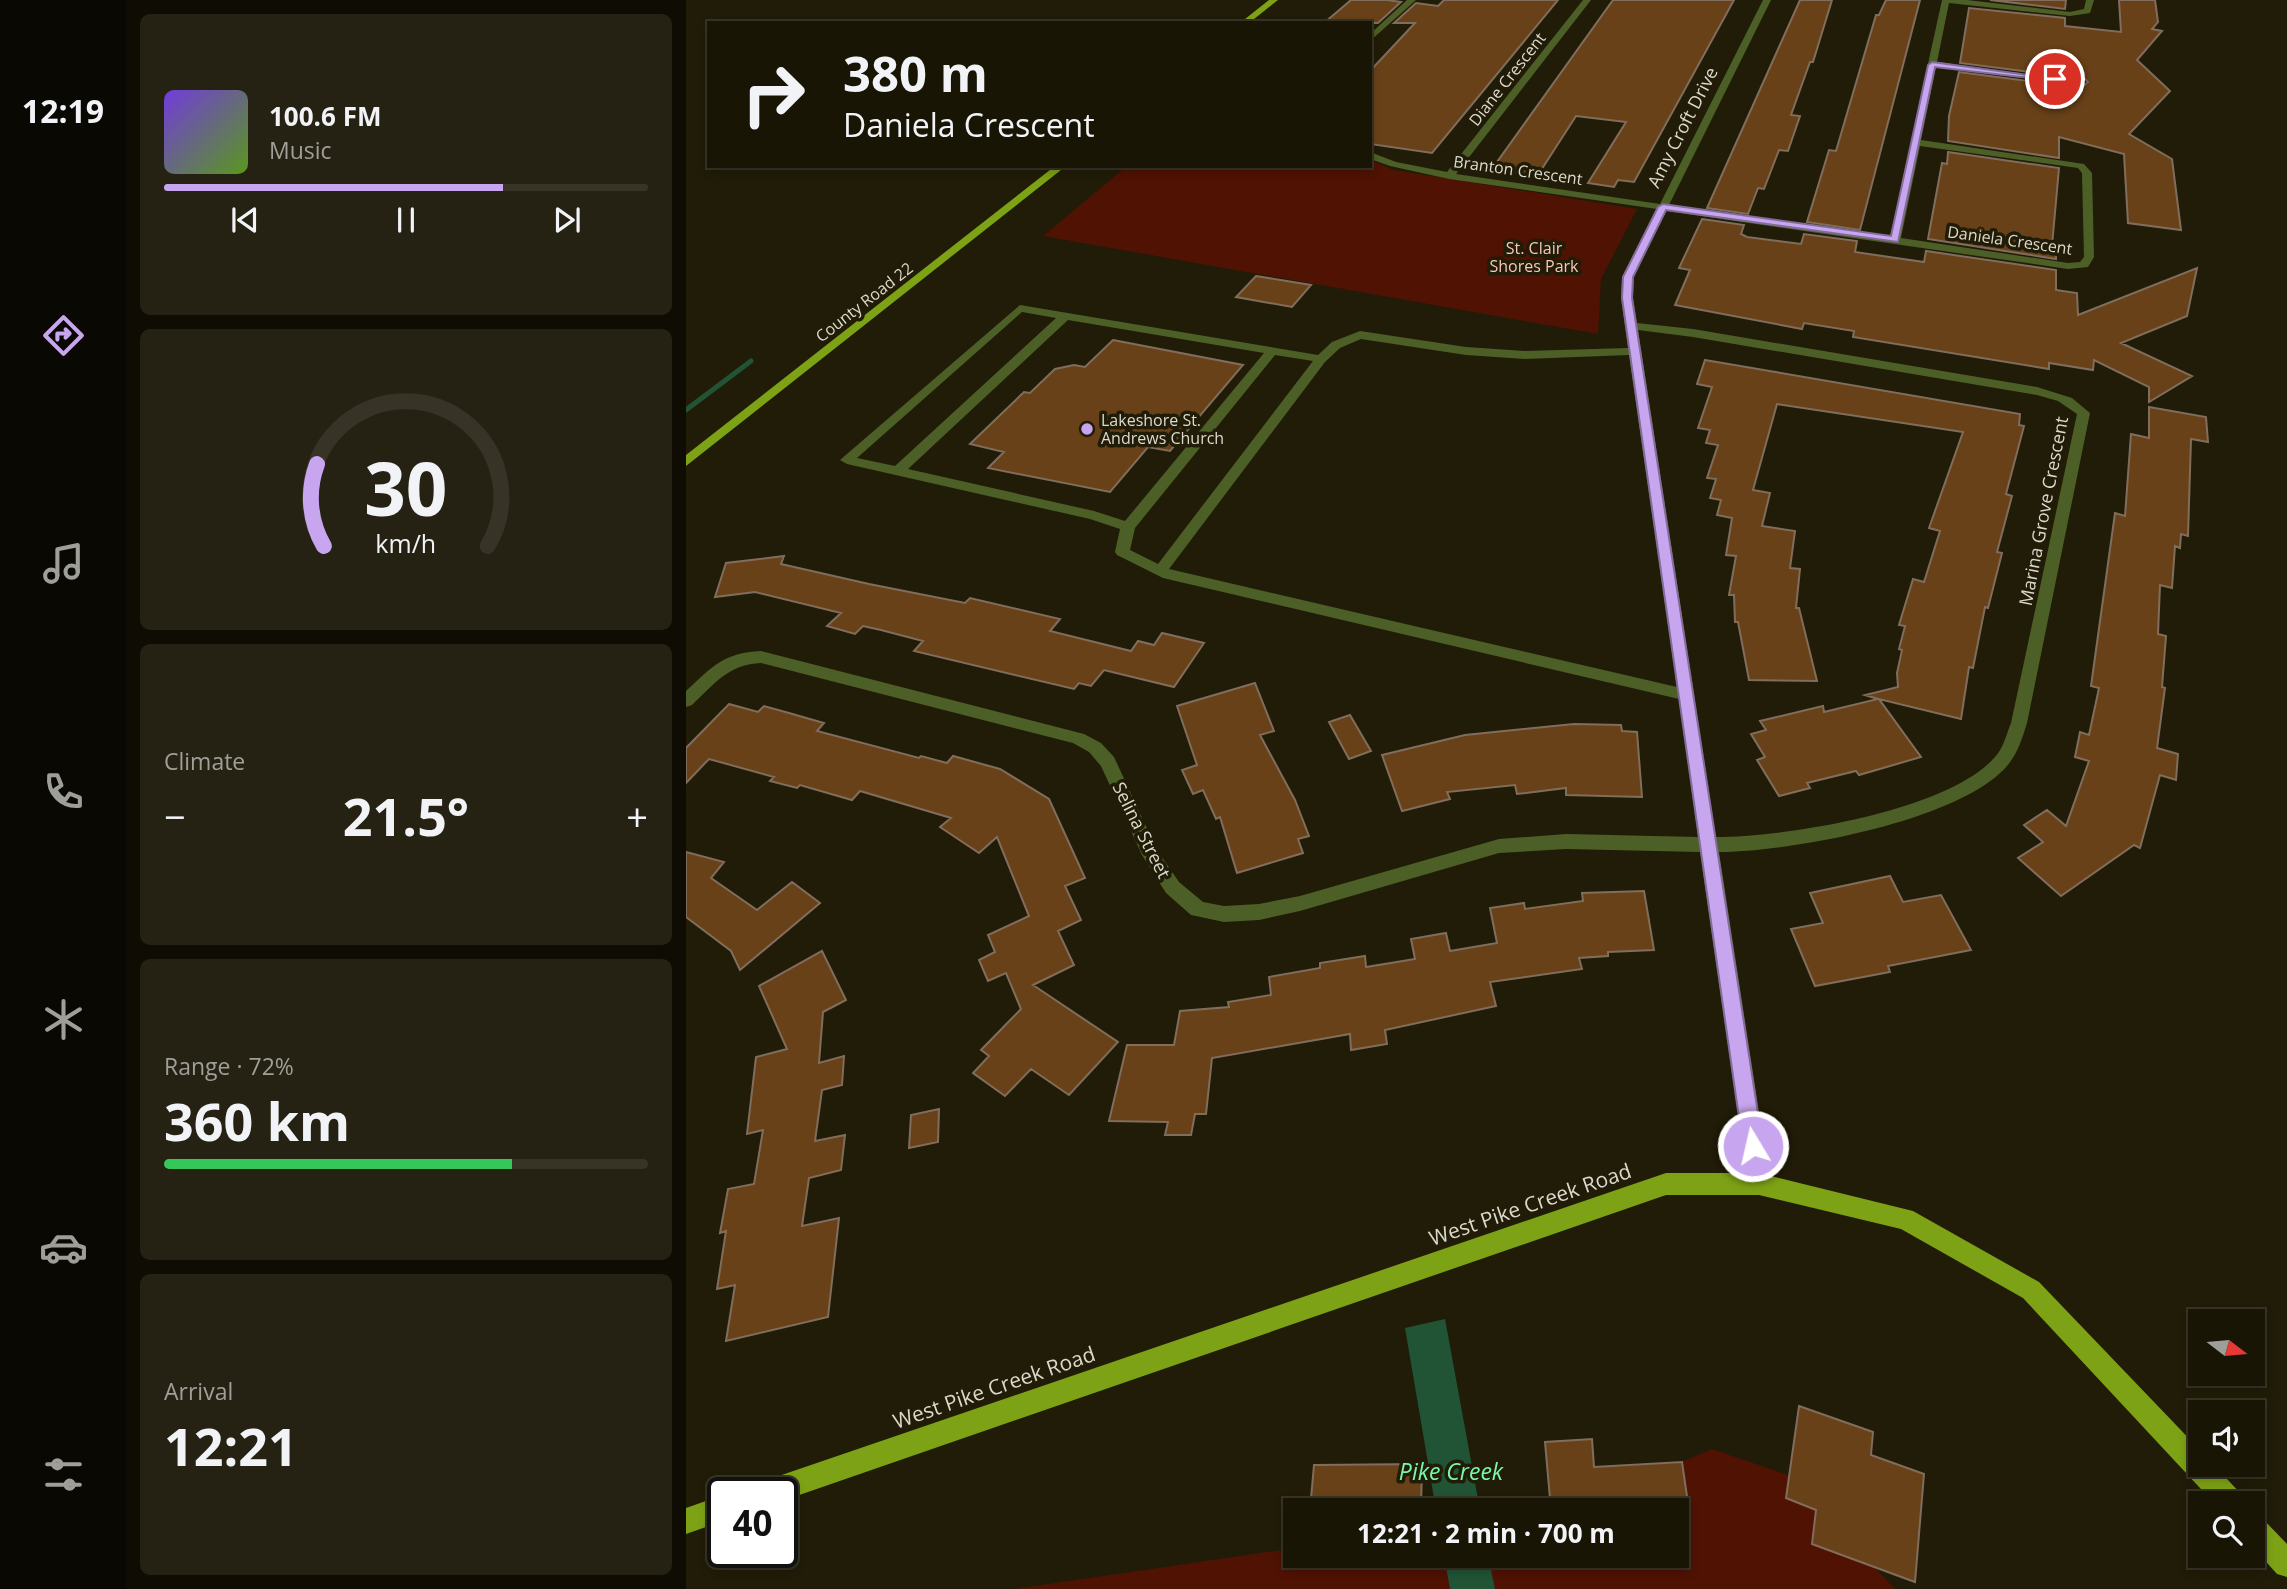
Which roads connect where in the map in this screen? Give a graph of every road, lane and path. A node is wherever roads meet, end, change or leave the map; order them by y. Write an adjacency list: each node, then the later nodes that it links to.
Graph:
1 (1273, 0): 7 (main road)
2 (1412, 0): 8 (street)
3 (1587, 0): 14 (street, Diane Crescent)
4 (1767, 0): 15 (street, Amy Croft Drive)
5 (1946, 0): 6 (street); 9 (street)
6 (2090, 0)
7 (1247, 21)
8 (1372, 37)
9 (1932, 65): 10 (street); 11 (street)
10 (2081, 82)
11 (1915, 142): 16 (street); 16 (street, Daniela Crescent)
12 (1372, 156): 14 (street, Branton Crescent)
13 (1058, 168): 22 (main road, County Road 22)
14 (1449, 176): 15 (street, Branton Crescent)
15 (1663, 207): 16 (street, Daniela Crescent); 18 (street, Amy Croft Drive)
16 (1895, 240)
17 (1065, 316): 19 (street); 23 (street); 23 (street)
18 (1632, 326): 20 (street, Amy Croft Drive); 28 (street, Marina Grove Crescent)
19 (1272, 351): 21 (street); 24 (street)
20 (1634, 351): 21 (street); 26 (street, Amy Croft Drive)
21 (1321, 359): 25 (street)
22 (686, 462)
23 (898, 471): 24 (street)
24 (1128, 527): 25 (street)
25 (1160, 571): 26 (street)
26 (1685, 695): 28 (street, Amy Croft Drive)
27 (686, 701): 28 (street, Selina Street)
28 (1707, 844): 29 (street, Amy Croft Drive)
29 (1759, 1184): 30 (main road, West Pike Creek Road); 31 (main road, West Pike Creek Road)
30 (798, 1482)
31 (2221, 1491)
32 (707, 1514): 33 (main road)
33 (686, 1521)
34 (2265, 1540): 35 (main road)
35 (2287, 1564)

